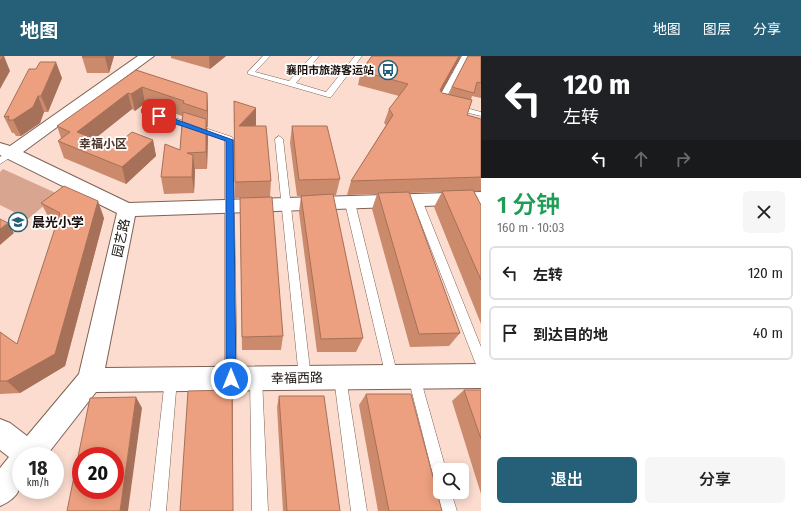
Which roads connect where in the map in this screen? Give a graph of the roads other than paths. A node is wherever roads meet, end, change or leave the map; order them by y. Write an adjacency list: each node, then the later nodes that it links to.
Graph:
1 (147, 56): 10 (street)
2 (267, 56): 6 (lane)
3 (316, 56): 6 (lane)
4 (359, 56): 6 (lane)
5 (465, 56): 8 (lane)
6 (290, 84)
7 (144, 111): 15 (lane)
8 (481, 114)
9 (279, 140): 14 (lane)
10 (4, 154): 16 (street, 园艺路)
11 (481, 198): 12 (street)
12 (417, 200): 13 (street); 17 (lane)
13 (350, 202): 14 (street); 19 (lane)
14 (286, 205): 15 (street); 20 (lane)
15 (230, 206): 16 (street); 22 (lane)
16 (127, 210): 23 (street, 园艺路)
17 (481, 362)
18 (481, 376): 19 (street, 幸福西路)
19 (403, 377): 21 (street, 幸福西路); 28 (lane)
20 (305, 378): 21 (street, 幸福西路); 22 (street, 幸福西路)
21 (340, 378): 34 (lane)
22 (243, 379): 24 (street, 幸福西路); 33 (lane)
23 (90, 380): 24 (street, 幸福西路); 27 (street)
24 (171, 380): 32 (lane)
25 (0, 433): 26 (street)
26 (14, 447)
27 (36, 447)
28 (435, 463)
29 (12, 476): 30 (street)
30 (0, 490)
31 (446, 499): 35 (lane)
32 (158, 511)
33 (260, 511)
34 (359, 511)
35 (449, 511)

